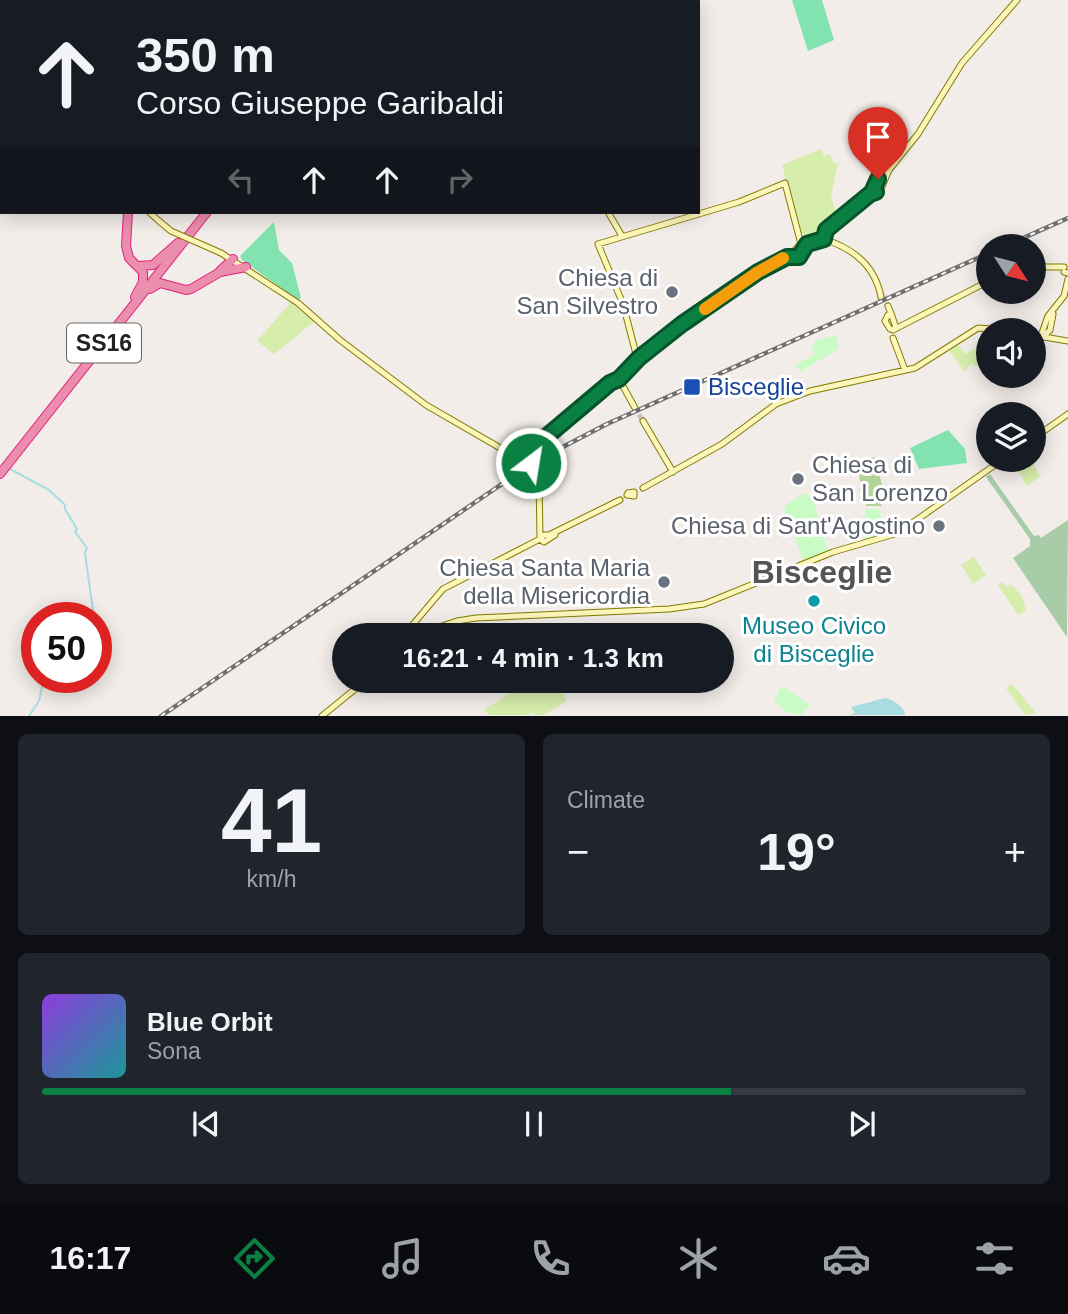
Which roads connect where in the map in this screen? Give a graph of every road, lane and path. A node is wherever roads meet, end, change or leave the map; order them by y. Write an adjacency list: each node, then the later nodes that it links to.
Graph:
1 (1017, 0): 10 (street)
2 (700, 213): 11 (street)
3 (128, 214): 17 (highway)
4 (151, 214): 13 (street, bridge)
5 (203, 214): 12 (highway, SS16)
6 (204, 214): 14 (highway, SS16)
7 (609, 214): 9 (street)
8 (698, 214): 9 (street)
9 (622, 236): 34 (street)
10 (824, 236): 11 (street); 25 (street)
11 (805, 242): 34 (street)
12 (178, 243): 17 (highway); 26 (highway, SS16)
13 (221, 253): 15 (street); 20 (highway)
14 (172, 256): 23 (highway); 28 (highway, SS16)
15 (233, 259): 18 (street); 20 (highway)
16 (1068, 259): 21 (street)
17 (139, 266): 26 (highway)
18 (246, 267): 20 (highway); 36 (street)
19 (1046, 267): 21 (street)
20 (223, 269): 23 (highway)
21 (1065, 269): 22 (street)
22 (1067, 281): 31 (street)
23 (171, 285): 28 (highway)
24 (976, 287): 29 (street)
25 (882, 295)
26 (133, 300): 41 (highway, SS16)
27 (887, 307): 29 (street)
28 (129, 312): 45 (highway, SS16)
29 (894, 324): 35 (street)
30 (976, 329): 35 (street)
31 (1046, 330)
32 (1046, 336): 33 (street)
33 (1068, 341)
34 (639, 358): 36 (street)
35 (905, 370): 42 (street)
36 (617, 378): 37 (street)
37 (635, 408)
38 (1068, 414): 40 (street)
39 (643, 421): 42 (street)
40 (1046, 430)
41 (0, 466)
42 (673, 472): 46 (street)
43 (985, 472): 49 (street)
44 (537, 473): 46 (street)
45 (0, 474)
46 (544, 538): 47 (street); 48 (street)
47 (420, 623)
48 (422, 623)
49 (450, 623)
50 (350, 693): 51 (street)
51 (323, 716)

